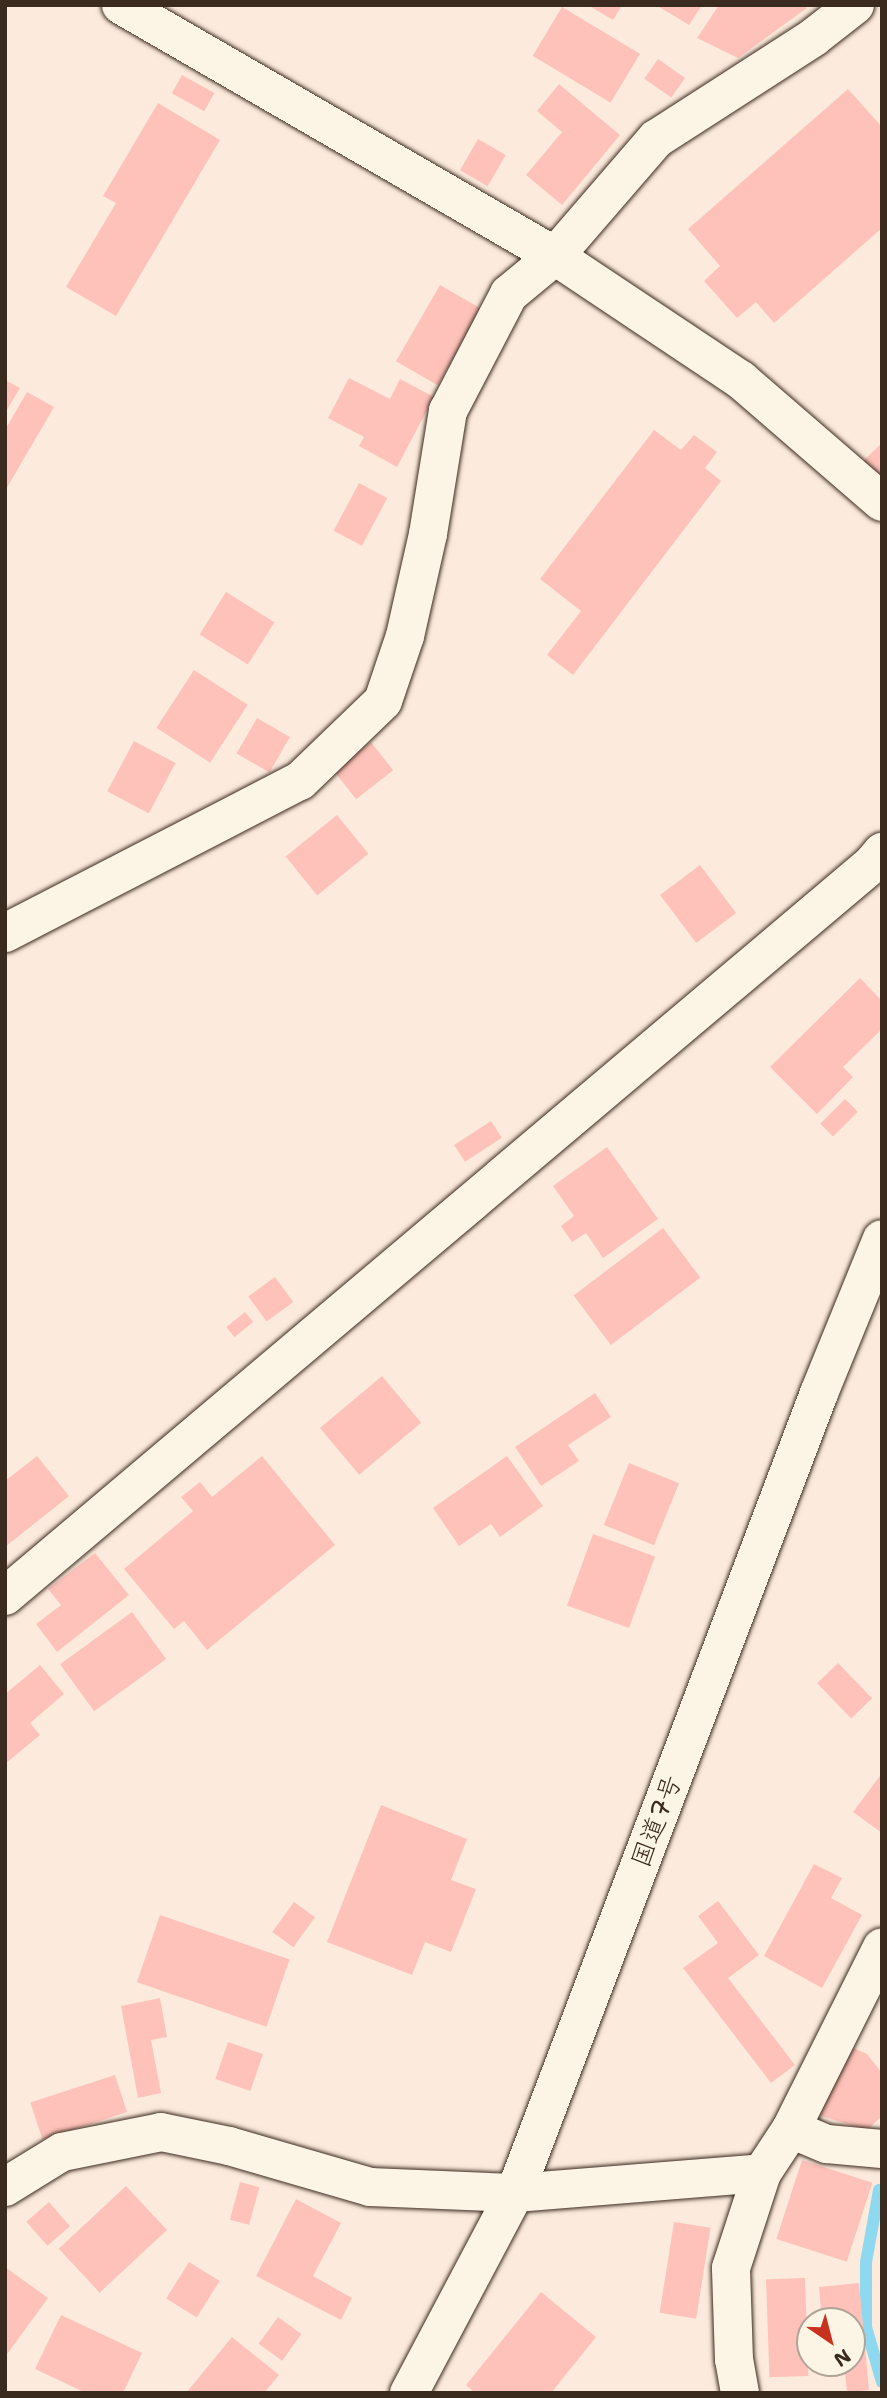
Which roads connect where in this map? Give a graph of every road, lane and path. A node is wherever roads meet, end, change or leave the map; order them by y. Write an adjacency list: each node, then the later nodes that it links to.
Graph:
1 (121, 5): 3 (main road)
2 (855, 5): 3 (main road)
3 (555, 256): 4 (main road); 6 (main road)
4 (882, 502)
5 (882, 852): 8 (main road)
6 (5, 933)
7 (882, 1239): 14 (main road, 国道7号)
8 (5, 1596)
9 (882, 1947): 10 (main road)
10 (791, 2129): 11 (main road); 12 (main road)
11 (882, 2149)
12 (762, 2173): 14 (main road); 16 (main road)
13 (5, 2187): 14 (main road)
14 (515, 2193): 15 (main road, 国道7号)
15 (409, 2393)
16 (740, 2393)

